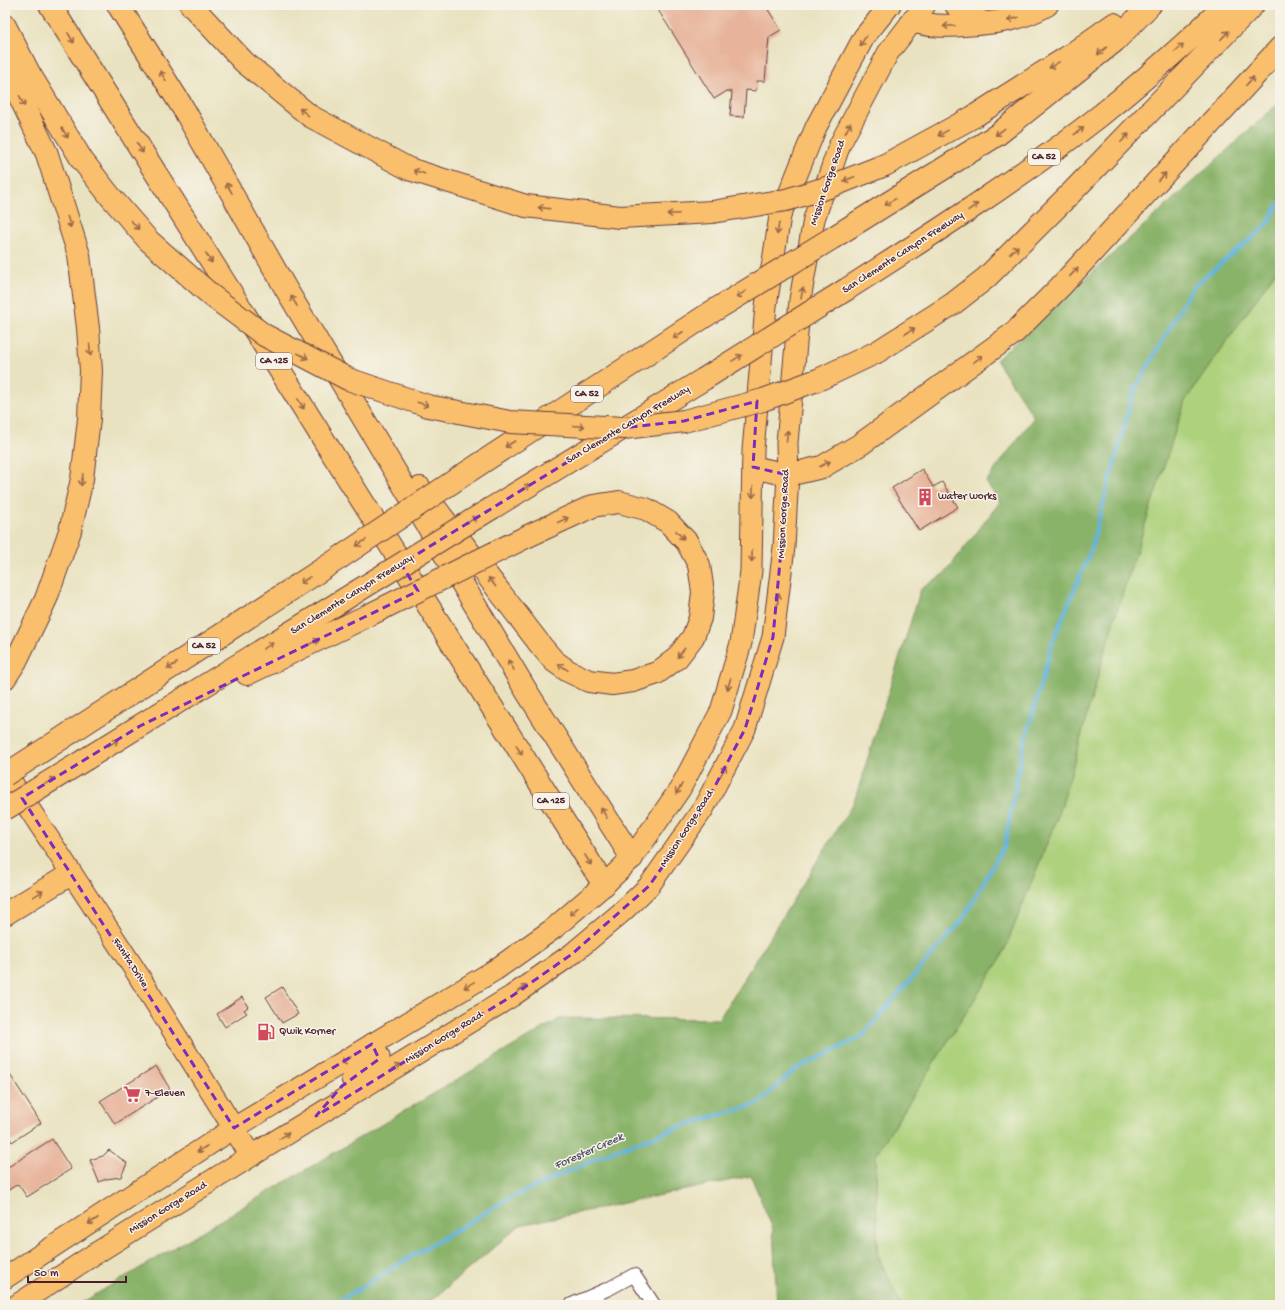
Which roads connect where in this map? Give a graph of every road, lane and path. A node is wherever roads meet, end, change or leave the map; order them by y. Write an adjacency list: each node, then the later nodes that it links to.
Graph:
1 (50, 5): 26 (highway, CA 125, one-way to 26)
2 (118, 5): 16 (highway, one-way to 2)
3 (191, 5): 6 (highway, one-way to 3, bridge)
4 (956, 5): 12 (highway)
5 (1047, 5): 12 (highway, one-way to 12)
6 (1140, 5)
7 (1150, 5): 22 (highway, CA 52, one-way to 22, bridge)
8 (1225, 5): 20 (highway, San Clemente Canyon Freeway / CA 52, one-way to 8, bridge)
9 (1253, 5): 13 (highway, one-way to 9, bridge)
10 (888, 7): 11 (main road); 17 (main road, one-way to 17)
11 (919, 13): 12 (highway, one-way to 11); 18 (main road, Mission Gorge Road, one-way to 11)
12 (987, 24)
13 (5, 26)
14 (1280, 48): 18 (highway, one-way to 14)
15 (5, 66): 19 (highway, one-way to 19)
16 (359, 410): 20 (highway, one-way to 16, bridge); 24 (highway, one-way to 16)
17 (753, 467): 18 (highway); 24 (main road, one-way to 24)
18 (788, 475): 27 (main road, Mission Gorge Road, one-way to 18)
19 (10, 669)
20 (140, 726): 23 (highway, San Clemente Canyon Freeway / CA 52, one-way to 20, bridge)
21 (5, 772): 25 (main road, Fanita Drive)
22 (5, 775)
23 (5, 809)
24 (632, 858): 26 (main road); 27 (main road)
25 (71, 874): 29 (highway, one-way to 25); 32 (main road, Fanita Drive)
26 (604, 885): 28 (main road, CA 125); 30 (main road, one-way to 30)
27 (649, 886): 28 (main road, Mission Gorge Road)
28 (622, 912): 31 (main road, Mission Gorge Road, one-way to 28)
29 (5, 914)
30 (372, 1044): 31 (main road); 32 (main road, one-way to 32)
31 (316, 1116): 33 (main road, Mission Gorge Road, one-way to 31)
32 (234, 1128): 33 (main road, Fanita Drive); 34 (main road, one-way to 34)
33 (251, 1156): 35 (main road, Mission Gorge Road)
34 (5, 1278)
35 (17, 1305)
36 (571, 1305): 37 (street)
37 (654, 1305)

